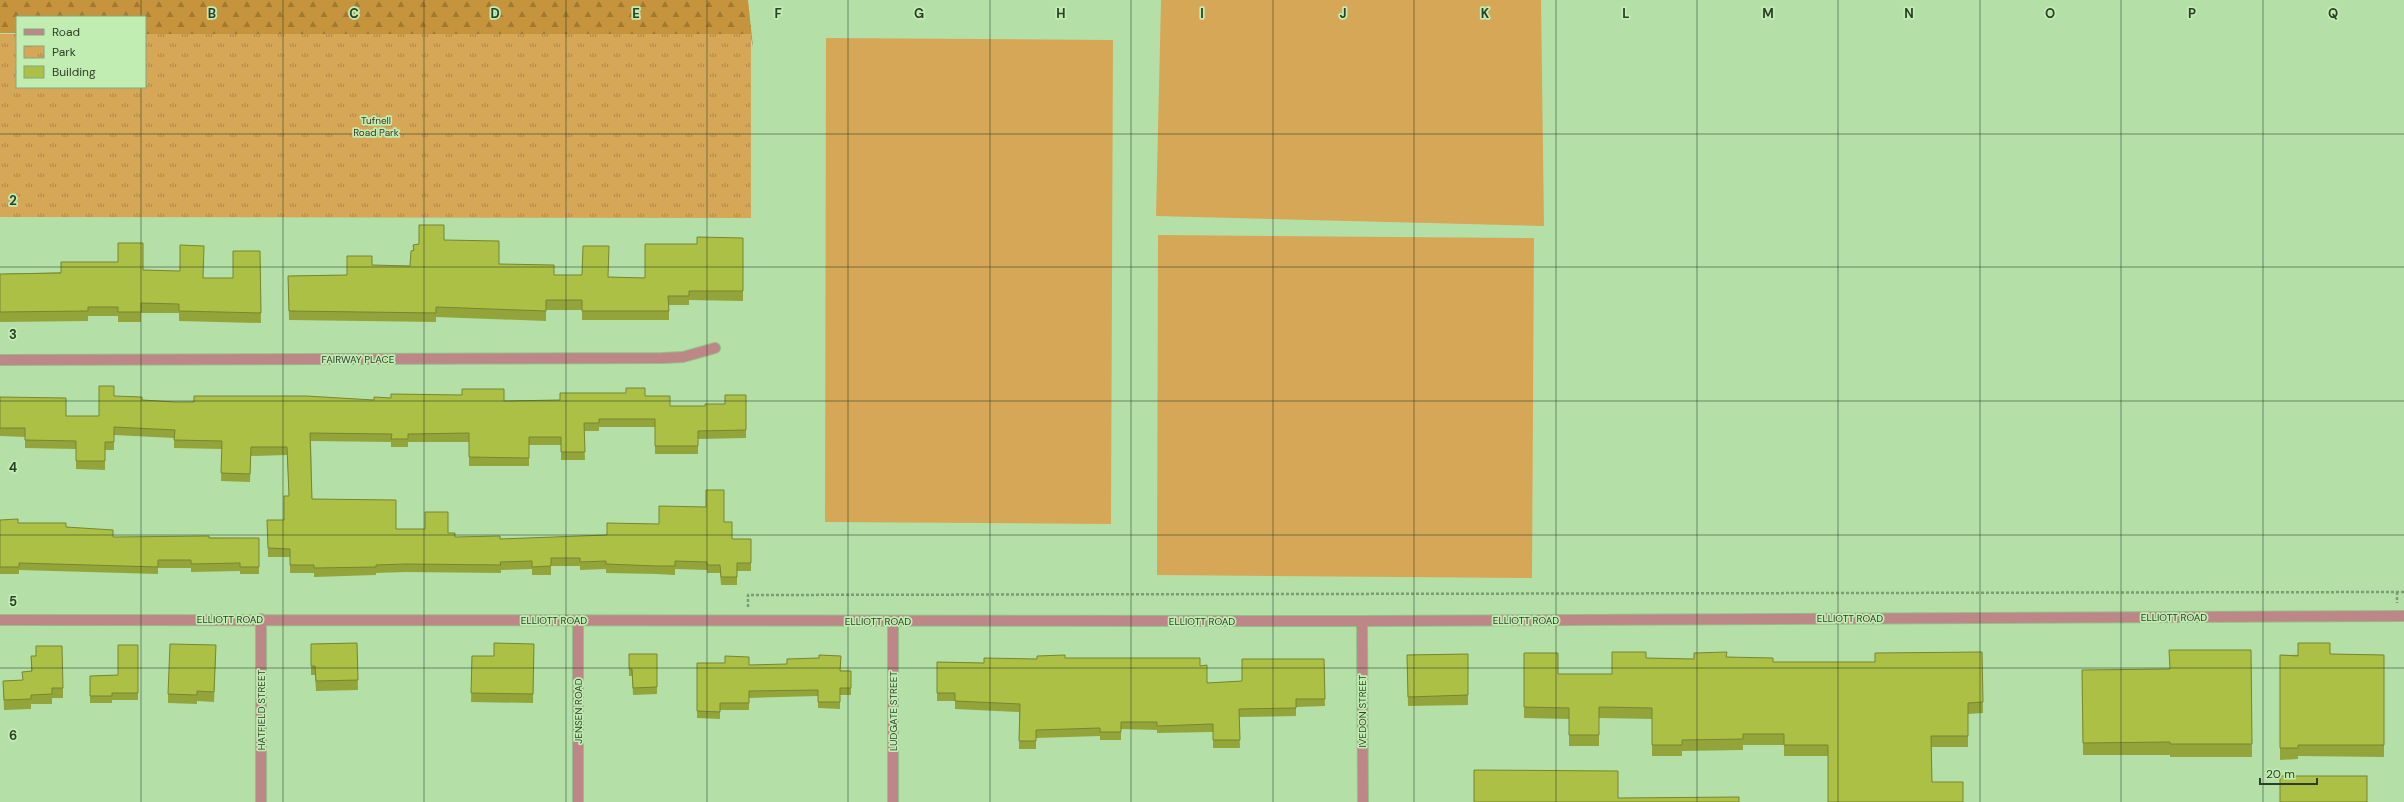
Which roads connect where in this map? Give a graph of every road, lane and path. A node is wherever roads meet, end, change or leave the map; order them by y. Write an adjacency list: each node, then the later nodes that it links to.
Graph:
1 (715, 348): 2 (street, FAIRWAY PLACE)
2 (0, 360)
3 (2404, 592): 8 (path)
4 (2404, 616): 9 (street, ELLIOTT ROAD)
5 (261, 619): 6 (street, ELLIOTT ROAD); 7 (street, ELLIOTT ROAD); 11 (street, HATFIELD STREET)
6 (0, 620)
7 (578, 620): 8 (street, ELLIOTT ROAD); 12 (street, JENSEN ROAD)
8 (749, 620): 10 (street, ELLIOTT ROAD)
9 (1362, 620): 10 (street, ELLIOTT ROAD); 14 (street, IVEDON STREET)
10 (893, 621): 13 (street, LUDGATE STREET)
11 (261, 802)
12 (578, 802)
13 (893, 802)
14 (1363, 802)

